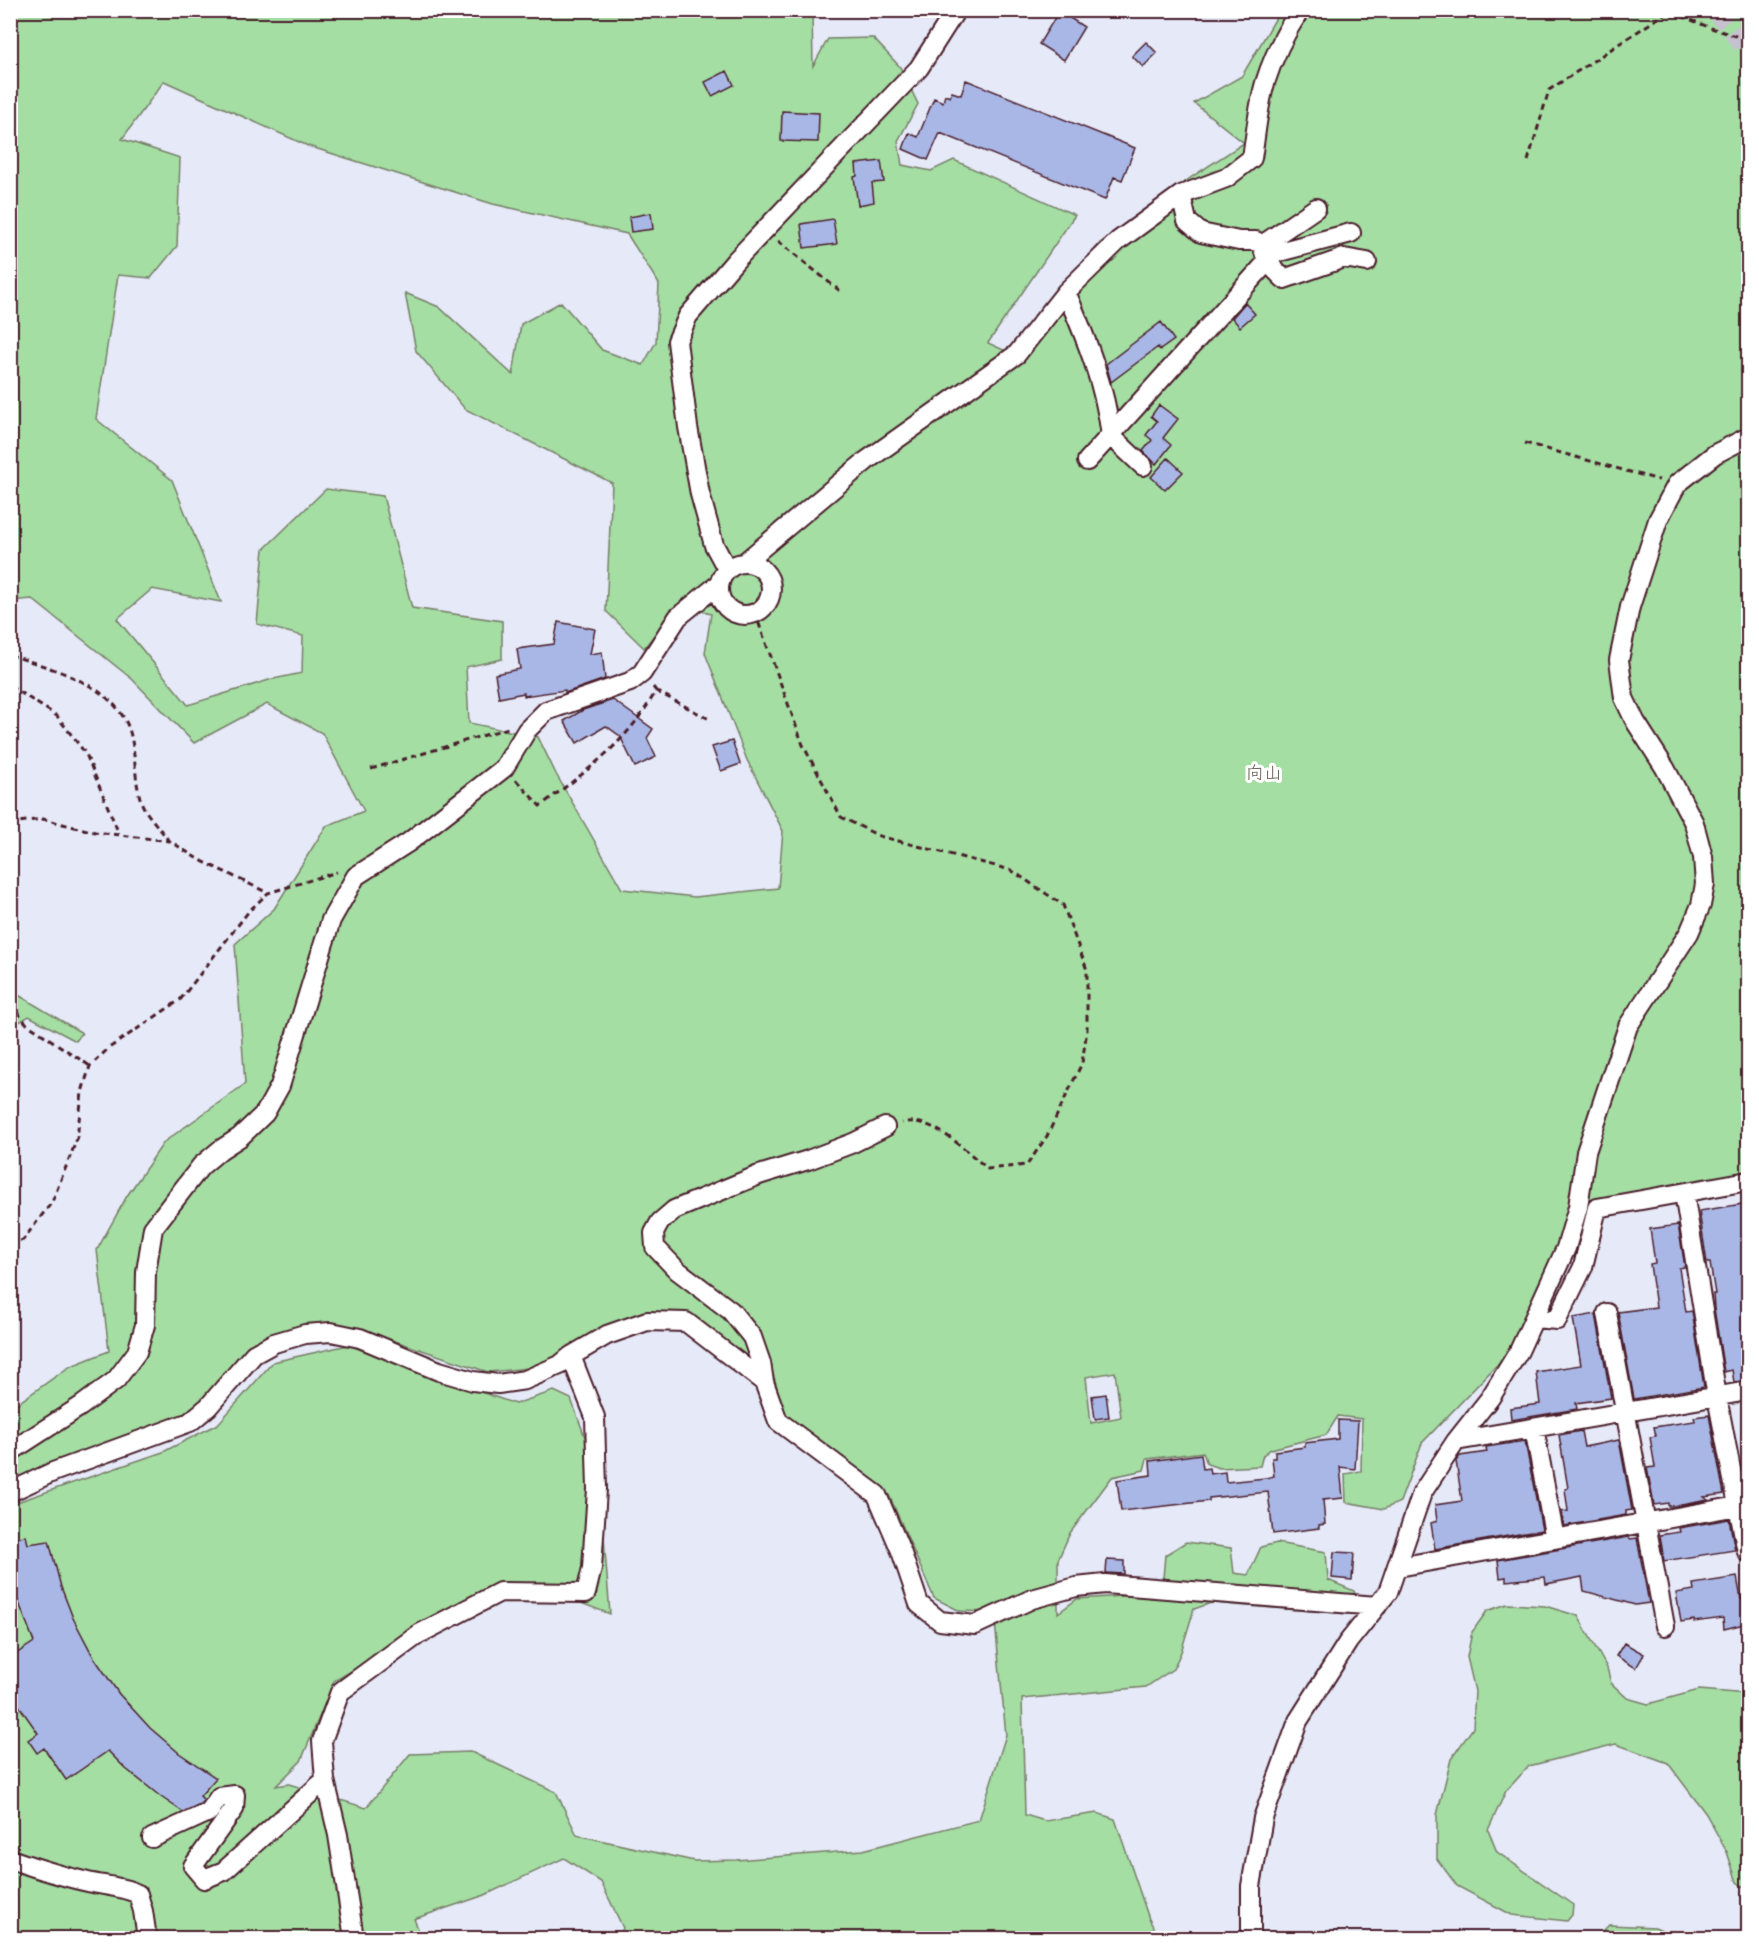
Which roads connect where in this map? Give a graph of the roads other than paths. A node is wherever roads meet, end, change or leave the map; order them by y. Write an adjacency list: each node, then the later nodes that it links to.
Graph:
1 (956, 10): 14 (street)
2 (1300, 10): 3 (street)
3 (1181, 195): 6 (street); 8 (street)
4 (1316, 208): 6 (street)
5 (1351, 232): 6 (street)
6 (1264, 253): 7 (street); 9 (street)
7 (1367, 262)
8 (1065, 292): 9 (street); 13 (street)
9 (1111, 436): 11 (street); 12 (street)
10 (1749, 437): 19 (street)
11 (1087, 461)
12 (1143, 466)
13 (745, 562): 14 (street); 14 (street)
14 (723, 576): 27 (street)
15 (885, 1127): 21 (street)
16 (1749, 1181): 17 (street)
17 (1684, 1193): 19 (street); 23 (street)
18 (1607, 1314): 24 (street)
19 (1535, 1318): 26 (street)
20 (571, 1356): 21 (street); 28 (street); 36 (street)
21 (764, 1382): 34 (street)
22 (1749, 1390): 23 (street)
23 (1717, 1397): 24 (street); 29 (street)
24 (1624, 1413): 25 (street); 30 (street)
25 (1534, 1428): 26 (street); 31 (street)
26 (1456, 1441): 33 (street)
27 (10, 1452)
28 (10, 1492)
29 (1738, 1506): 30 (street); 32 (street)
30 (1646, 1523): 31 (street); 35 (street)
31 (1555, 1539): 33 (street)
32 (1749, 1552)
33 (1398, 1567): 34 (street)
34 (1377, 1606): 41 (street)
35 (1665, 1626)
36 (325, 1780): 37 (street); 40 (street)
37 (152, 1838)
38 (10, 1859): 39 (street)
39 (147, 1938)
40 (354, 1938)
41 (1251, 1938)

